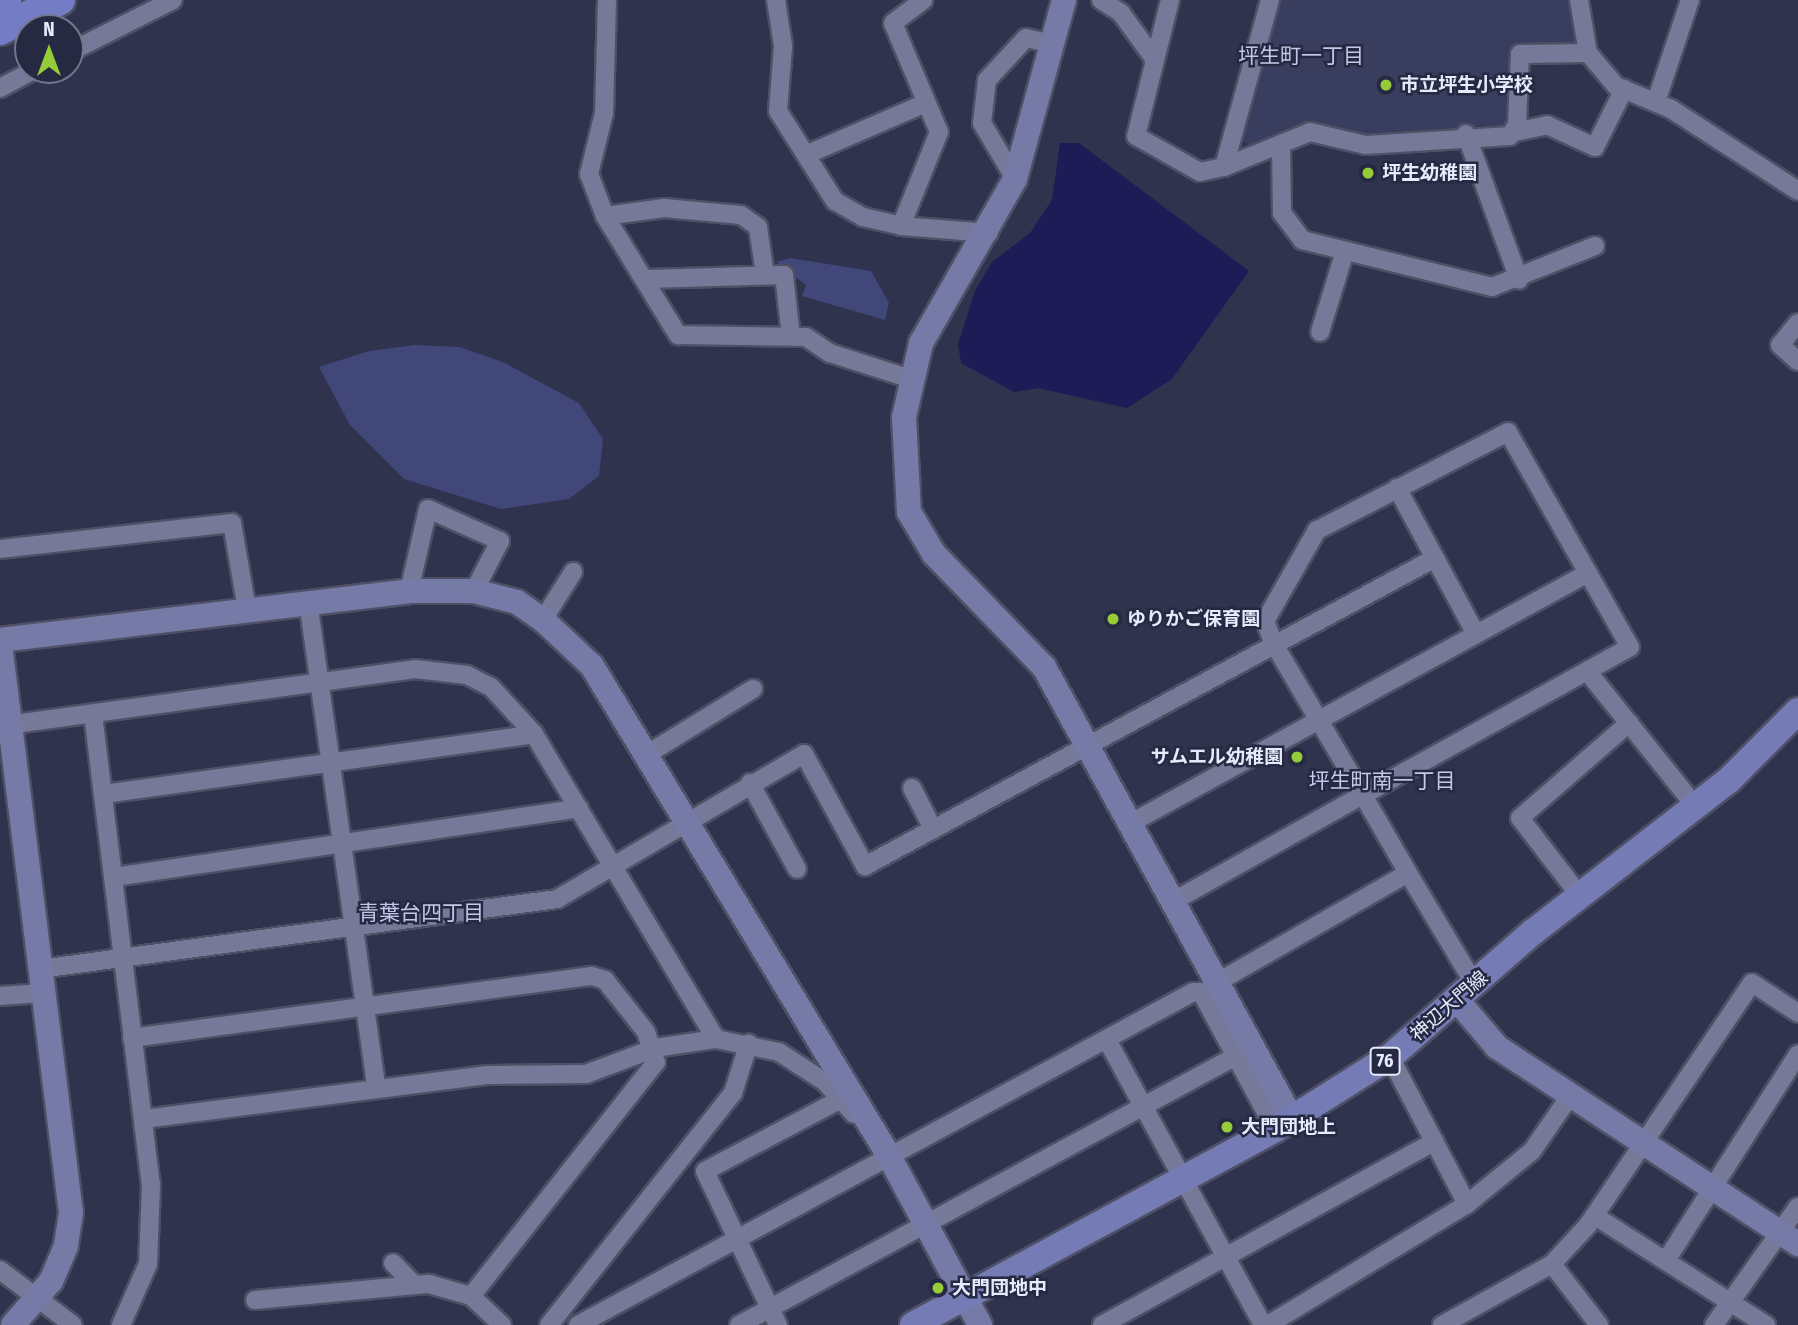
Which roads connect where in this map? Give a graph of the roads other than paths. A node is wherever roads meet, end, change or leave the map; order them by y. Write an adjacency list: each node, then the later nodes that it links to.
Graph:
1 (6, 0): 13 (highway)
2 (60, 0): 14 (highway)
3 (173, 0): 16 (street)
4 (607, 0): 29 (street)
5 (776, 0): 25 (street)
6 (923, 0): 21 (street)
7 (1064, 0): 15 (street)
8 (1101, 0): 18 (street)
9 (1170, 0): 18 (street)
10 (1270, 0): 26 (street)
11 (1579, 0): 17 (street)
12 (1690, 0): 20 (street)
13 (0, 3)
14 (0, 30)
15 (1053, 44): 27 (street); 27 (street)
16 (84, 45)
17 (1588, 53): 19 (street); 22 (street)
18 (1153, 57): 26 (street)
19 (1624, 89): 20 (street); 22 (street)
20 (1656, 102): 28 (street)
21 (926, 103): 25 (street); 30 (street)
22 (1515, 132): 23 (street)
23 (1466, 134): 24 (street); 36 (street)
24 (1281, 144): 26 (street); 33 (street)
25 (807, 154): 30 (street)
26 (1224, 167)
27 (1015, 179): 31 (street)
28 (1798, 191)
29 (605, 216): 34 (street); 35 (street)
30 (901, 226): 31 (street)
31 (989, 233): 41 (street)
32 (1595, 246): 36 (street)
33 (1345, 251): 36 (street); 38 (street)
34 (765, 275): 35 (street); 39 (street)
35 (646, 279): 39 (street)
36 (1519, 280)
37 (1798, 323): 40 (street)
38 (1320, 332)
39 (791, 336): 41 (street)
40 (1798, 361)
41 (911, 379): 64 (street)
42 (1397, 488): 44 (street); 46 (street); 54 (street)
43 (0, 549): 50 (street)
44 (1435, 558): 52 (street); 54 (street)
45 (573, 572): 51 (street)
46 (1588, 573): 52 (street); 55 (street)
47 (409, 591): 48 (street); 48 (street); 49 (street)
48 (474, 591): 51 (street)
49 (308, 601): 50 (street); 56 (street)
50 (247, 610): 53 (street)
51 (544, 620): 65 (street)
52 (1476, 634): 60 (street)
53 (0, 642): 62 (street)
54 (1275, 643): 60 (street); 64 (street)
55 (1587, 671): 61 (street); 70 (street)
56 (320, 681): 59 (street); 63 (street); 66 (street)
57 (753, 689): 65 (street)
58 (1798, 711): 71 (main road, 神辺大門線 / 76)
59 (93, 714): 62 (street); 69 (street)
60 (1318, 719): 70 (street); 73 (street)
61 (1629, 723): 71 (street); 81 (street)
62 (6, 725): 85 (street)
63 (534, 734): 66 (street); 72 (street)
64 (1086, 745): 73 (street); 75 (street)
65 (646, 755): 74 (street)
66 (332, 761): 69 (street); 76 (street)
67 (750, 783): 74 (street); 75 (street); 78 (street)
68 (912, 788): 75 (street)
69 (104, 794): 80 (street)
70 (1363, 795): 79 (street); 82 (street)
71 (1696, 807): 81 (main road, 神辺大門線 / 76)
72 (579, 808): 76 (street); 77 (street)
73 (1129, 824): 82 (street)
74 (688, 825): 77 (street); 105 (street)
75 (933, 828)
76 (343, 841): 80 (street); 83 (street)
77 (616, 866): 83 (street); 92 (street)
78 (797, 869)
79 (1408, 873): 86 (street); 87 (street)
80 (114, 877): 84 (street)
81 (1580, 896): 87 (main road, 神辺大門線 / 76)
82 (1172, 902): 86 (street)
83 (354, 924): 84 (street); 89 (street)
84 (125, 958): 85 (street); 91 (street)
85 (41, 981): 88 (street); 125 (street)
86 (1216, 983): 104 (street)
87 (1466, 993): 98 (main road, 神辺大門線 / 76); 100 (street)
88 (0, 996)
89 (365, 1007): 91 (street); 95 (street); 99 (street)
90 (1798, 1013): 107 (street)
91 (132, 1038): 103 (street)
92 (716, 1039): 94 (street); 95 (street)
93 (1107, 1040): 97 (street); 102 (street); 108 (street)
94 (748, 1043): 101 (street); 133 (street)
95 (655, 1048): 99 (street); 123 (street)
96 (1798, 1054): 110 (street)
97 (1236, 1056): 102 (street); 104 (street)
98 (1390, 1057): 104 (main road, 神辺大門線 / 76); 106 (street)
99 (376, 1087): 103 (street)
100 (1570, 1096): 107 (street); 111 (street)
101 (841, 1099): 105 (street); 116 (street)
102 (1141, 1107): 109 (street); 114 (street)
103 (144, 1119): 131 (street)
104 (1283, 1124): 109 (main road, 神辺大門線 / 76)
105 (866, 1126): 108 (street)
106 (1435, 1141): 111 (street); 118 (street)
107 (1642, 1144): 110 (street); 113 (street)
108 (889, 1156): 114 (street); 116 (street)
109 (1183, 1180): 118 (street); 124 (main road, 神辺大門線 / 76)
110 (1712, 1190): 115 (street); 117 (street)
111 (1467, 1204): 140 (street)
112 (1798, 1207): 115 (street)
113 (1595, 1216): 117 (street); 120 (street)
114 (925, 1224): 124 (street); 128 (street)
115 (1790, 1239): 127 (street)
116 (733, 1241): 128 (street); 134 (street)
117 (1667, 1259): 127 (street)
118 (1229, 1260): 139 (street); 140 (street)
119 (393, 1263): 122 (street)
120 (1552, 1264): 141 (street); 142 (street)
121 (0, 1270): 125 (street)
122 (413, 1284): 123 (street); 126 (street)
123 (471, 1296): 132 (street)
124 (966, 1296): 137 (main road, 神辺大門線 / 76); 138 (street)
125 (39, 1299): 129 (street); 130 (street)
126 (255, 1300)
127 (1733, 1304): 143 (street); 144 (street)
128 (769, 1309): 135 (street); 136 (street)
129 (13, 1325)
130 (72, 1325)
131 (121, 1325)
132 (502, 1325)
133 (548, 1325)
134 (579, 1325)
135 (739, 1325)
136 (778, 1325)
137 (913, 1325)
138 (980, 1325)
139 (1102, 1325)
140 (1265, 1325)
141 (1442, 1325)
142 (1598, 1325)
143 (1714, 1325)
144 (1766, 1325)

